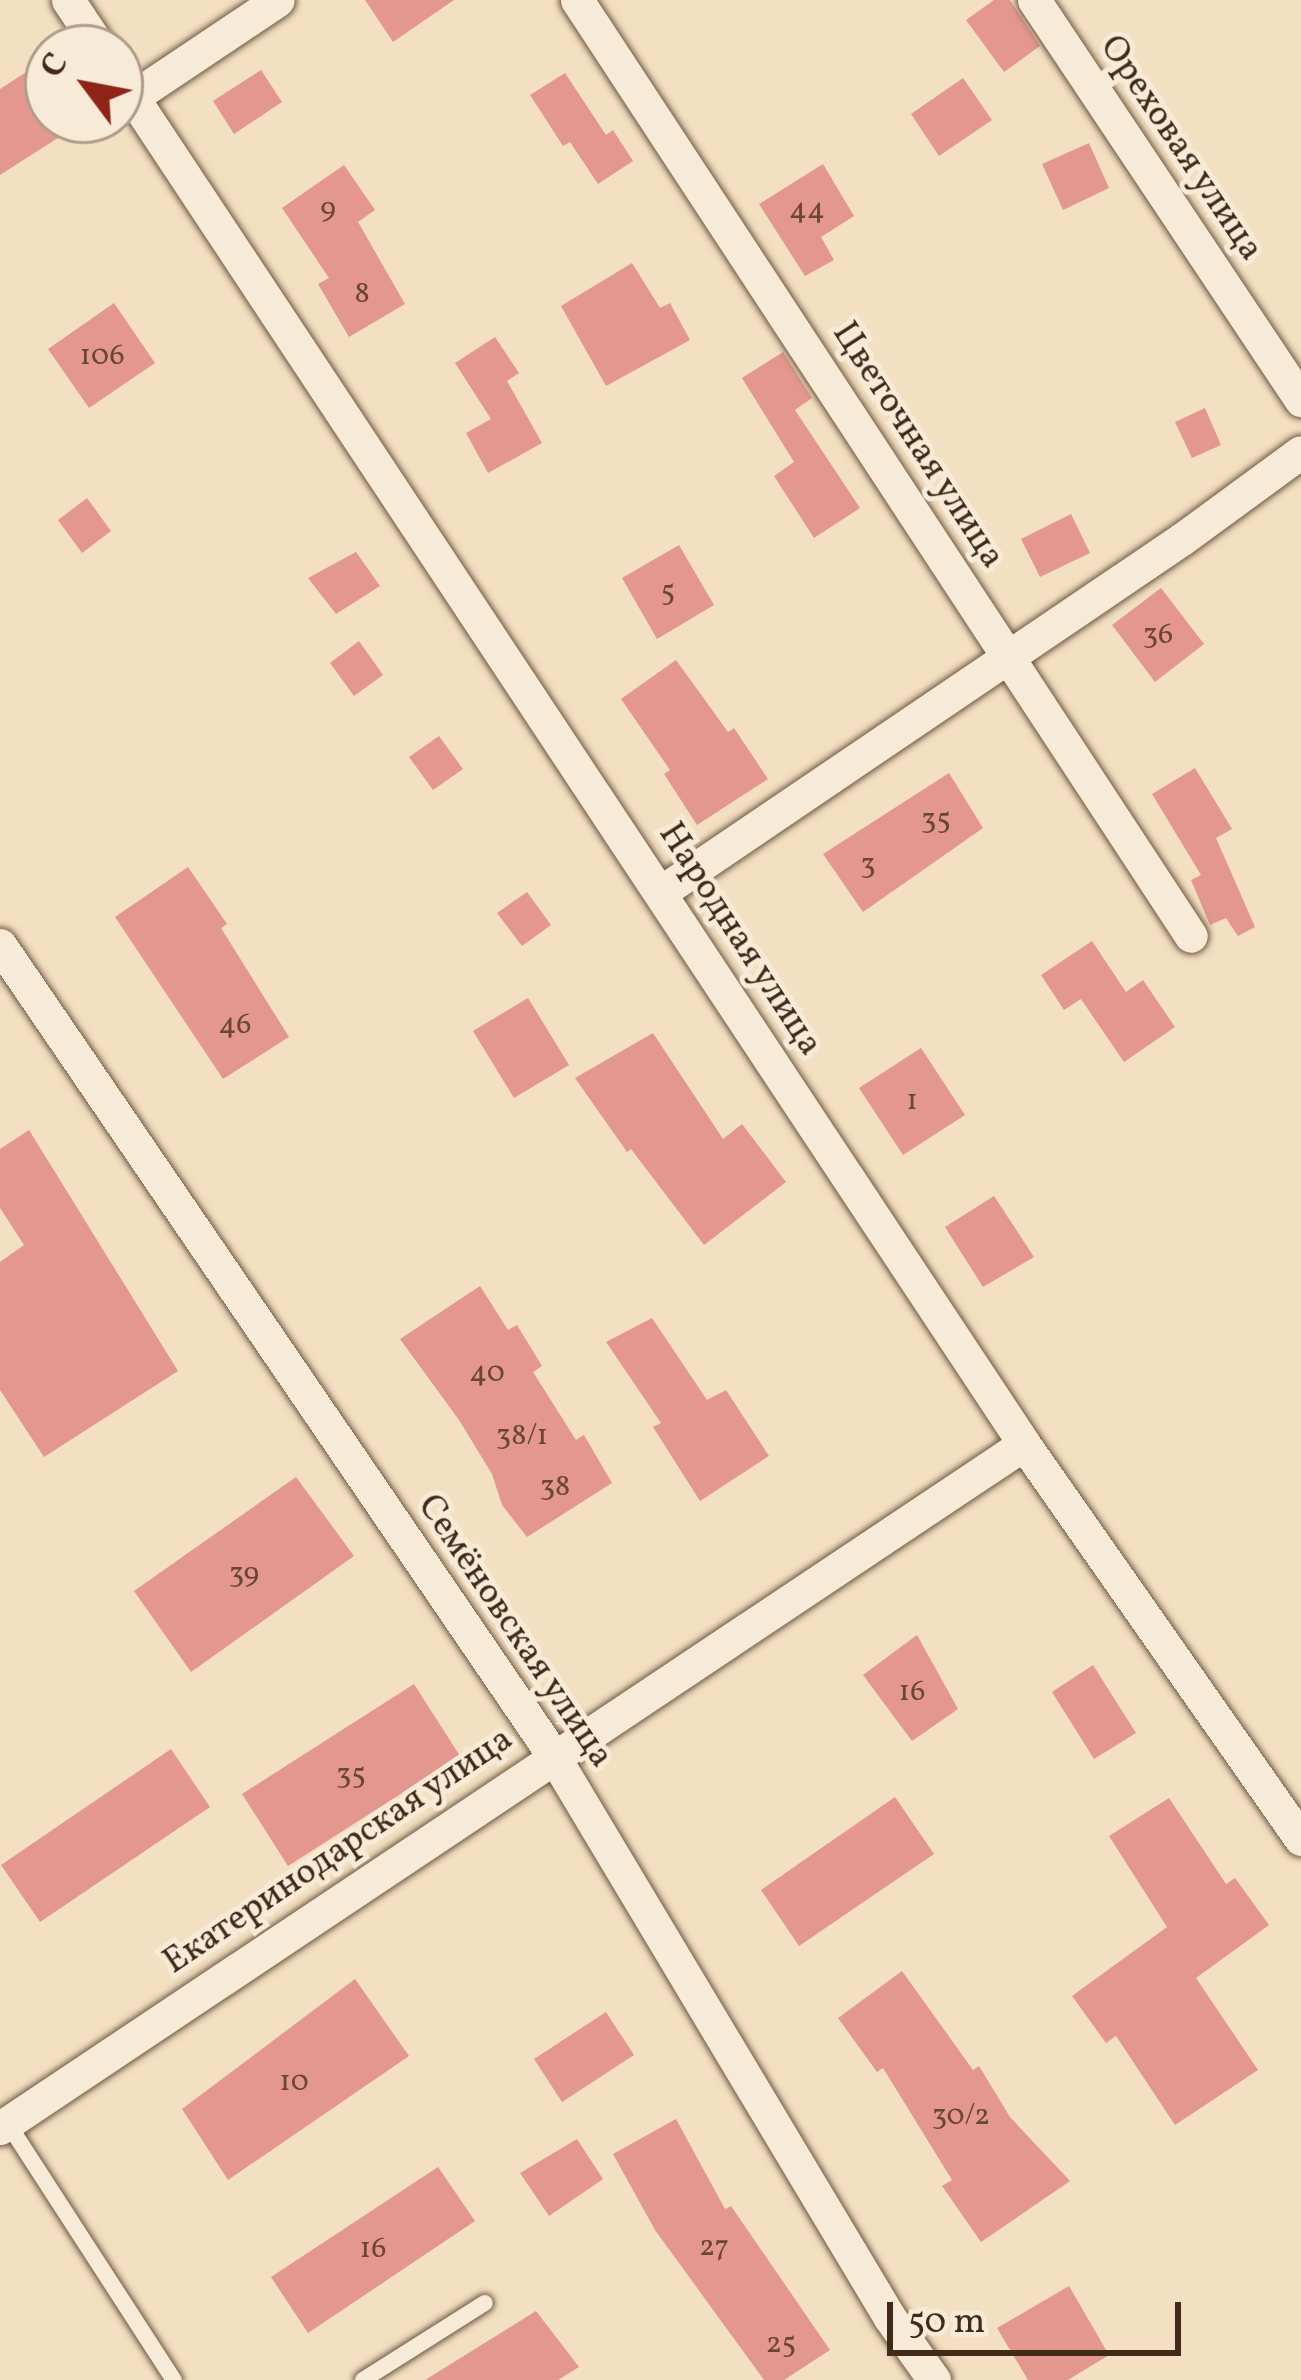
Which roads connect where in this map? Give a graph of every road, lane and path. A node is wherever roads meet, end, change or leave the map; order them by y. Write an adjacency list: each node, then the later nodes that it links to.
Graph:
1 (278, 0): 4 (street)
2 (577, 0): 8 (street, Цветочная улица)
3 (1034, 0): 6 (street, Ореховая улица)
4 (144, 77)
5 (144, 114): 9 (street, Народная улица)
6 (1301, 400)
7 (1301, 452): 8 (street)
8 (1007, 653): 9 (street); 10 (street, Цветочная улица)
9 (661, 892): 12 (street, Народная улица)
10 (1191, 936)
11 (0, 946): 13 (street, Семёновская улица)
12 (1024, 1444): 13 (street, Екатеринодарская улица); 14 (street, Народная улица)
13 (553, 1755): 15 (street, Екатеринодарская улица); 19 (street, Семёновская улица)
14 (1301, 1839)
15 (2, 2121): 17 (lane)
16 (485, 2303): 18 (lane)
17 (174, 2380)
18 (363, 2380)
19 (934, 2380)

